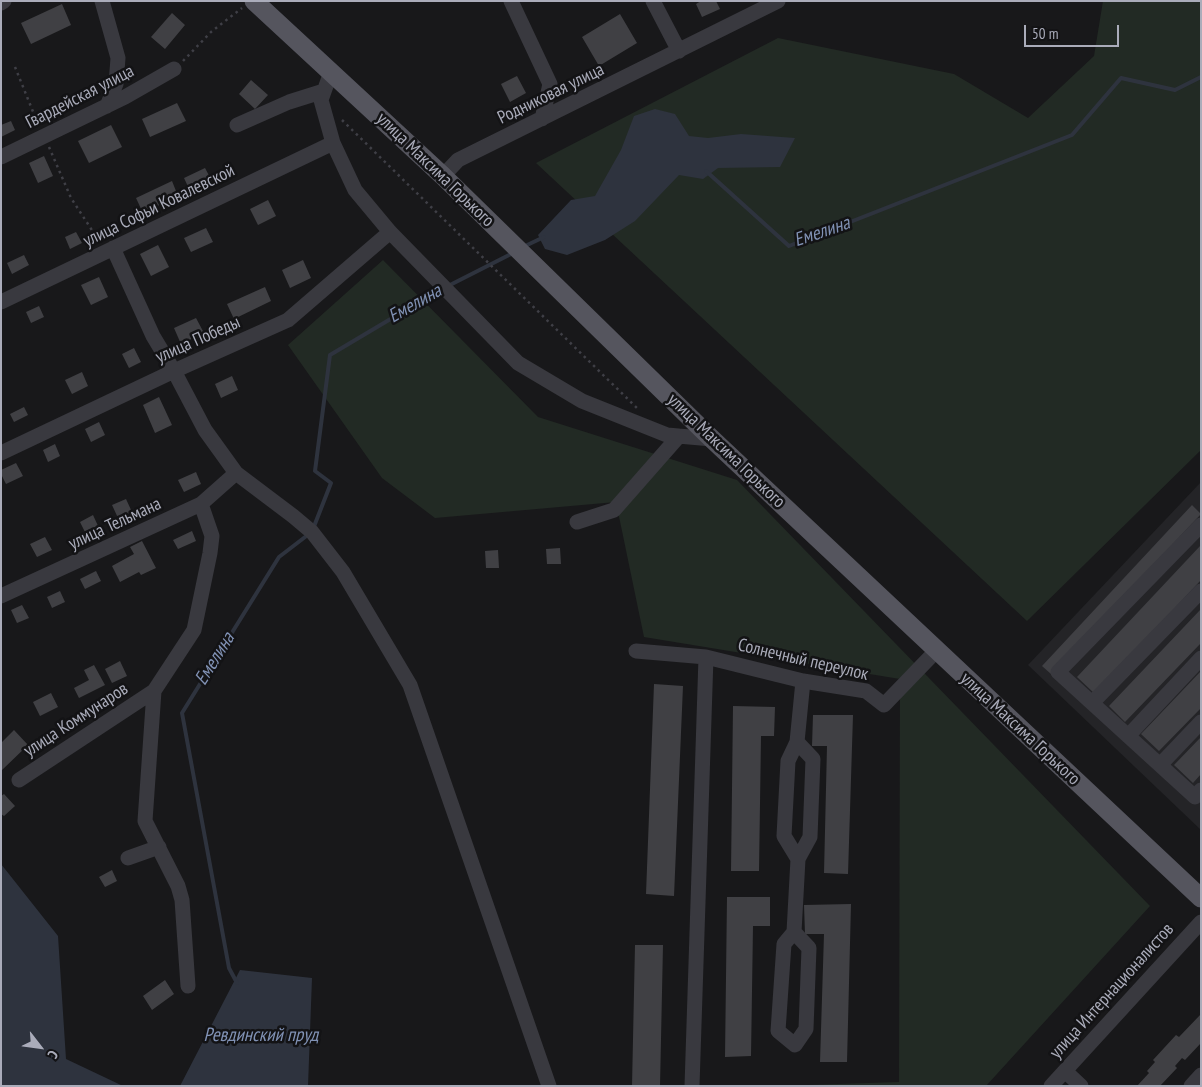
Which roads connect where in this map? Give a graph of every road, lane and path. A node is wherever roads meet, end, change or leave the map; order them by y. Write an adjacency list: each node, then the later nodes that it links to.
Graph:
1 (102, 1): 11 (street)
2 (511, 1): 12 (street)
3 (653, 1): 6 (street)
4 (778, 1): 6 (street, Родниковая улица)
5 (249, 4): 8 (path); 9 (main road, улица Максима Горького)
6 (679, 51): 12 (street, Родниковая улица)
7 (15, 67): 15 (path)
8 (174, 69): 11 (street, Гвардейская улица)
9 (332, 72): 10 (street); 18 (main road, улица Максима Горького)
10 (324, 91): 14 (street); 16 (street)
11 (107, 106): 15 (street, Гвардейская улица)
12 (542, 119): 18 (street, Родниковая улица)
13 (341, 120): 23 (path)
14 (237, 125)
15 (44, 137): 17 (street, Гвардейская улица); 20 (path)
16 (333, 143): 19 (street); 20 (street, улица Софьи Ковалевской)
17 (1, 157)
18 (444, 176): 25 (main road, улица Максима Горького)
19 (390, 232): 22 (street, улица Победы); 24 (street)
20 (110, 250): 21 (street, улица Софьи Ковалевской); 22 (street)
21 (1, 302)
22 (174, 371): 26 (street, улица Победы); 27 (street)
23 (638, 409)
24 (679, 436): 25 (street); 29 (street)
25 (712, 439): 34 (main road, улица Максима Горького)
26 (1, 453)
27 (236, 473): 28 (street, улица Тельмана); 55 (street)
28 (201, 504): 32 (street, улица Тельмана); 38 (street)
29 (577, 522)
30 (1201, 524): 39 (street)
31 (1201, 591): 39 (street)
32 (1, 596)
33 (636, 651): 35 (street, Солнечный переулок)
34 (936, 651): 37 (street, Солнечный переулок); 49 (main road, улица Максима Горького)
35 (706, 657): 37 (street, Солнечный переулок); 56 (street)
36 (1201, 658): 41 (street)
37 (803, 681): 42 (street)
38 (154, 692): 44 (street, улица Коммунаров); 46 (street)
39 (1092, 703): 41 (street)
40 (1201, 722): 43 (street)
41 (1128, 736): 43 (street)
42 (798, 742): 48 (street); 48 (street)
43 (1160, 765): 45 (street)
44 (19, 780)
45 (1201, 790)
46 (159, 847): 47 (street); 52 (street)
47 (128, 858)
48 (798, 859): 51 (street)
49 (1201, 898)
50 (1201, 922): 53 (street, улица Интернационалистов)
51 (794, 932): 51 (street)
52 (188, 986)
53 (1065, 1071): 57 (street, улица Интернационалистов); 58 (street)
54 (1201, 1075): 59 (street)
55 (549, 1086)
56 (692, 1086)
57 (1051, 1086)
58 (1080, 1086)
59 (1191, 1086)

